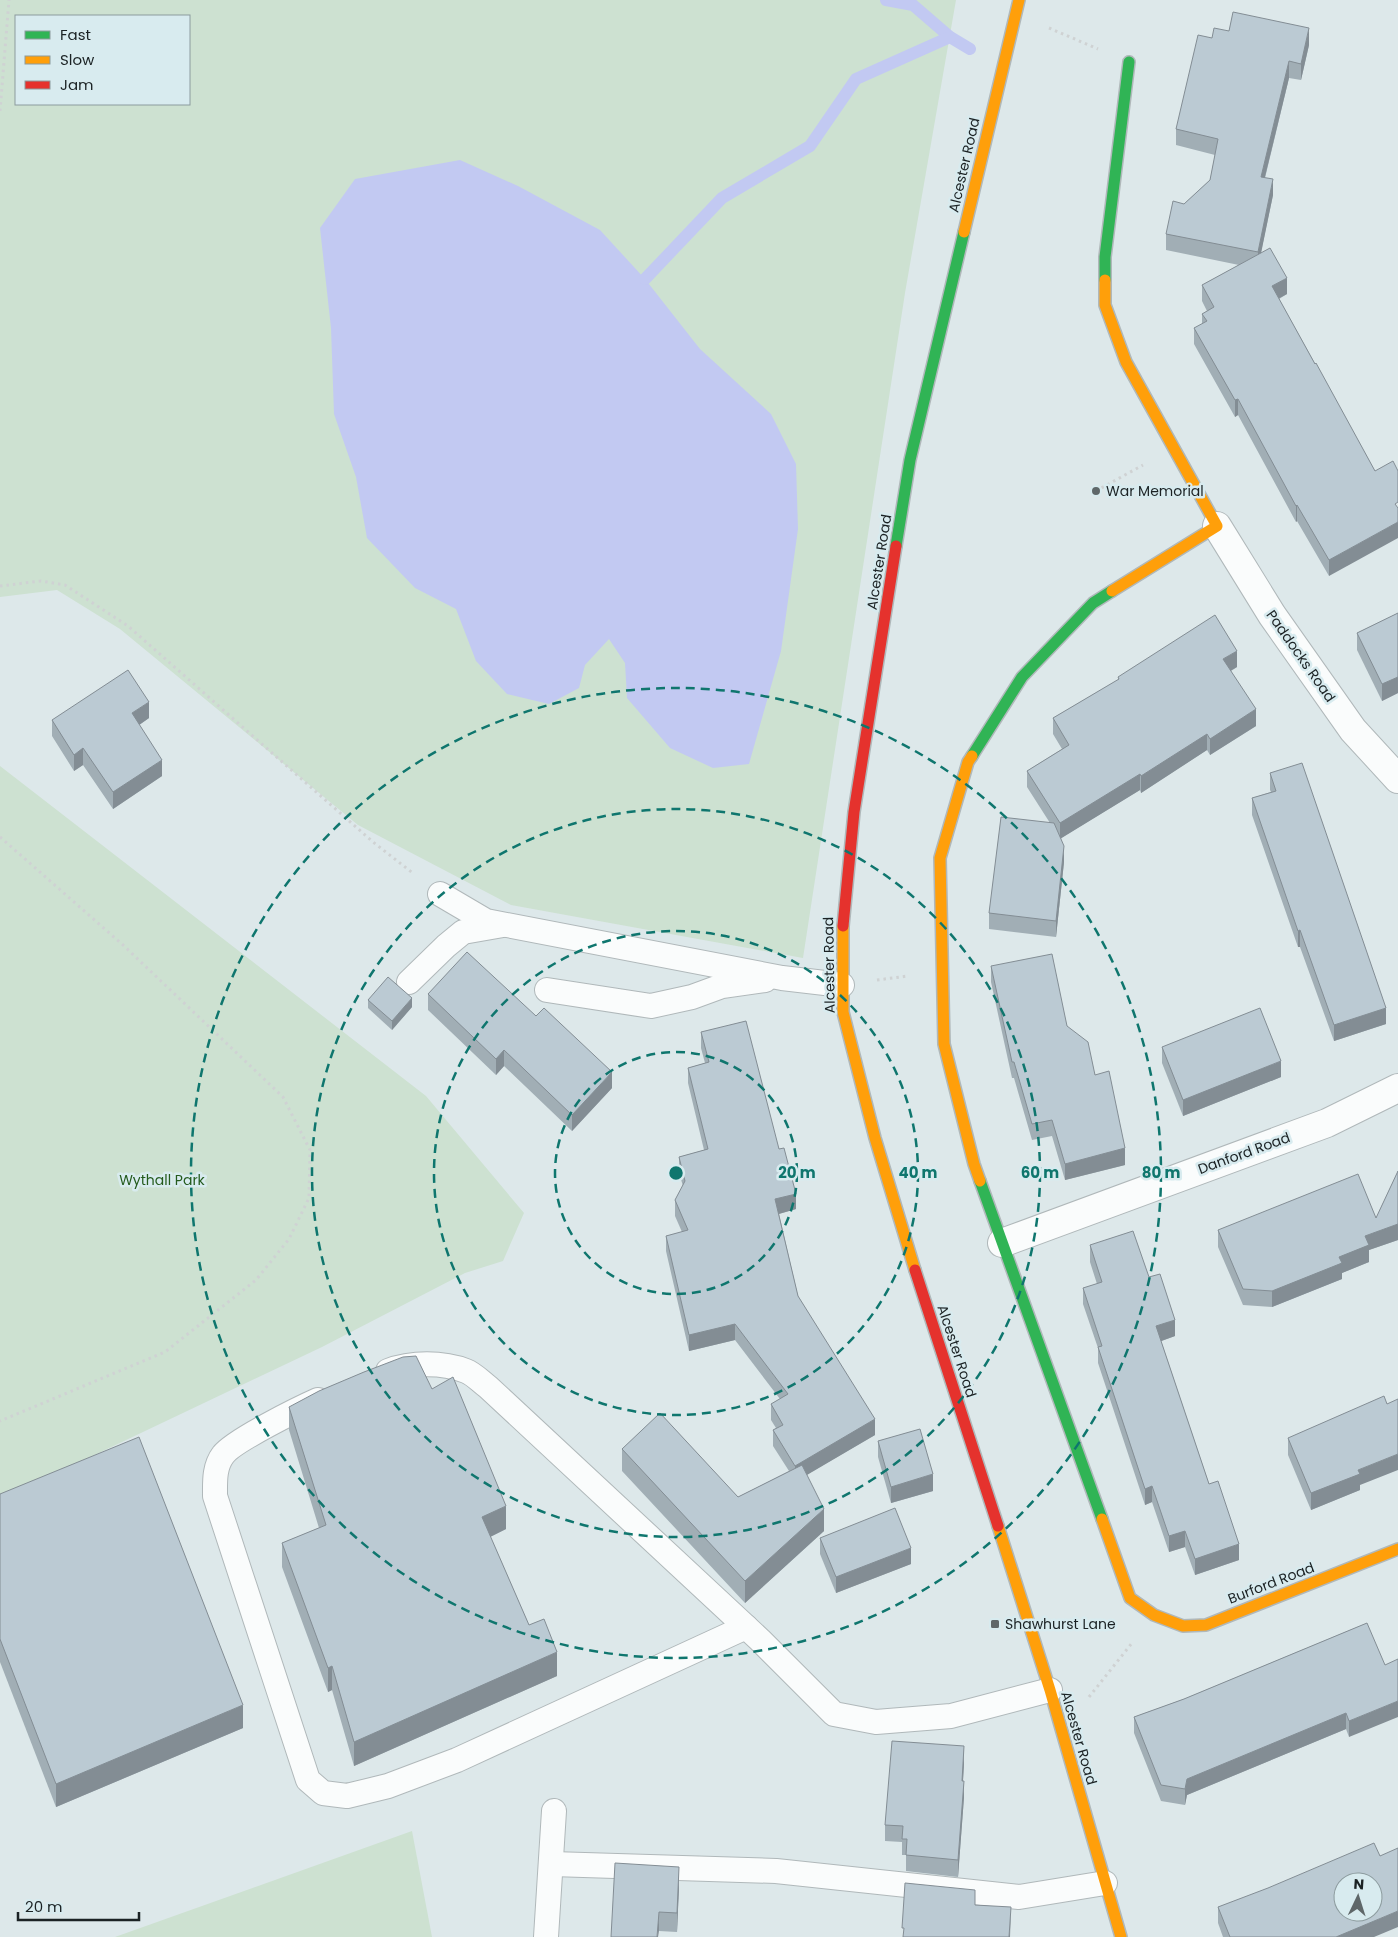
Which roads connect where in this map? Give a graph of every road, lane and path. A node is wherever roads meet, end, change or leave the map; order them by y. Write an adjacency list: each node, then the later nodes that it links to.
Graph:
1 (9, 0): 5 (path)
2 (1019, 0): 3 (street, Alcester Road)
3 (1016, 14): 4 (path); 17 (street, Alcester Road)
4 (1129, 62): 6 (street)
5 (0, 110)
6 (1173, 448): 7 (path); 8 (street)
7 (1096, 491)
8 (1217, 526): 10 (street, Paddocks Road); 14 (street)
9 (0, 586): 12 (path)
10 (1398, 779)
11 (0, 837): 23 (path)
12 (440, 894): 13 (lane)
13 (507, 925): 15 (lane); 16 (lane)
14 (942, 971): 17 (path); 20 (street)
15 (782, 978): 17 (lane); 18 (lane)
16 (409, 982)
17 (842, 985): 27 (street, Alcester Road)
18 (547, 990)
19 (1398, 1088): 20 (street, Danford Road)
20 (1002, 1243): 25 (street)
21 (372, 1378): 26 (lane)
22 (339, 1392): 26 (lane)
23 (0, 1421)
24 (1398, 1550): 25 (street, Burford Road)
25 (1154, 1615): 28 (path)
26 (746, 1627): 27 (lane)
27 (1050, 1690): 28 (street, Alcester Road)
28 (1062, 1732): 31 (street, Alcester Road)
29 (554, 1811): 30 (lane)
30 (552, 1864): 31 (lane); 32 (lane)
31 (1105, 1883): 33 (street, Alcester Road)
32 (546, 1937)
33 (1121, 1937)

